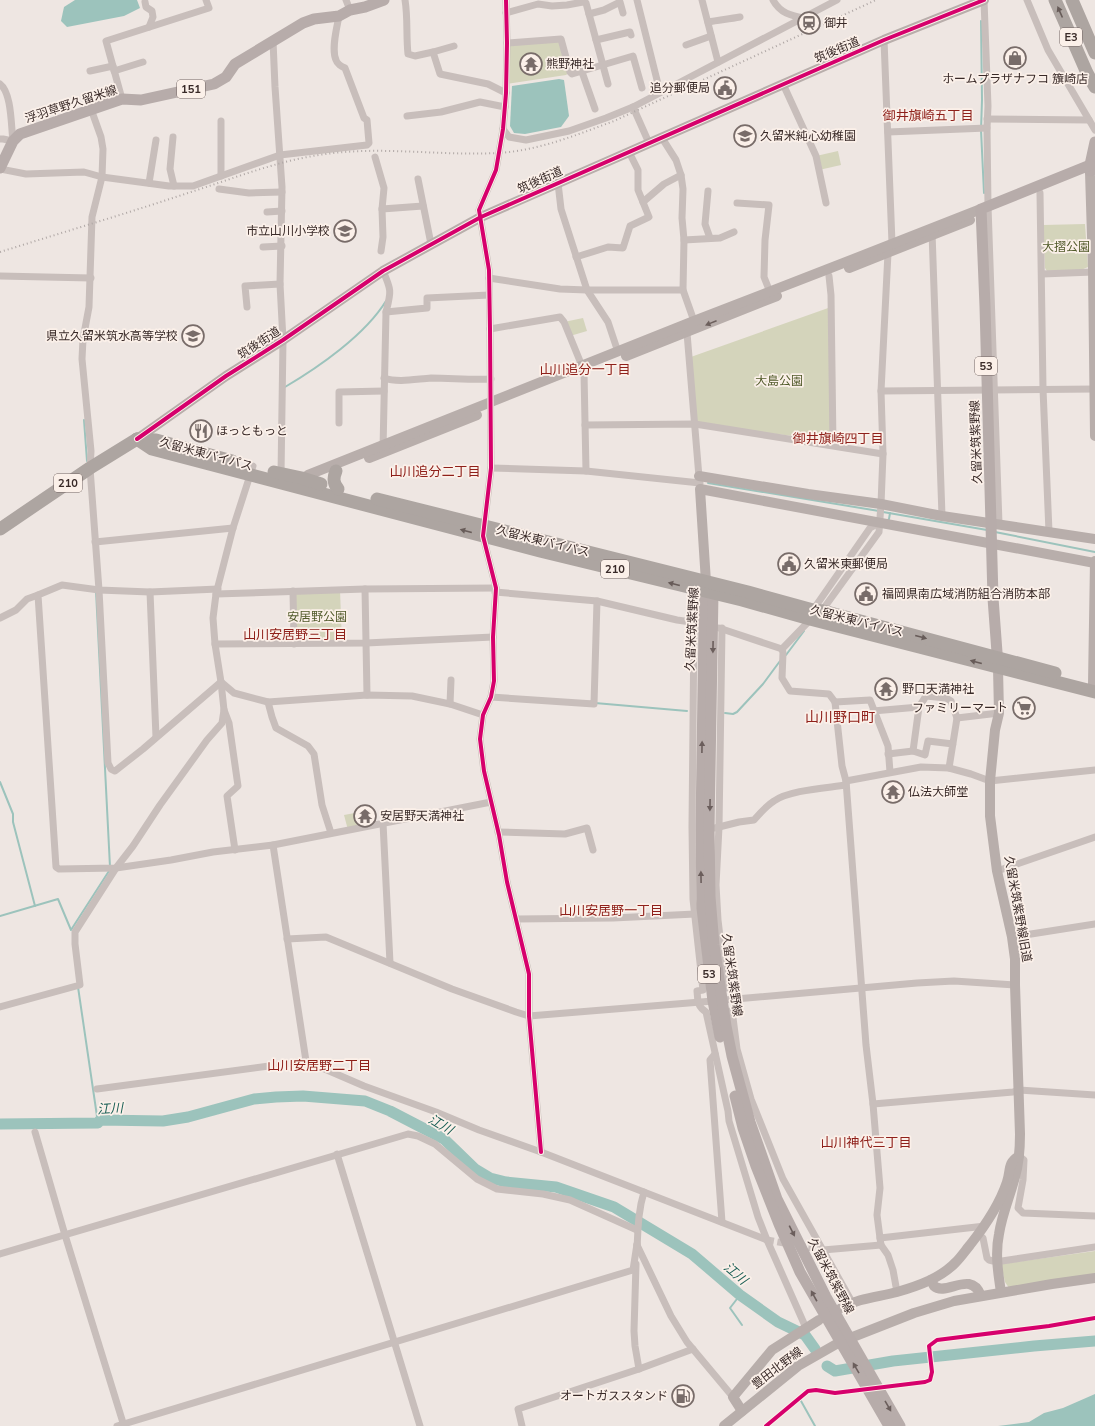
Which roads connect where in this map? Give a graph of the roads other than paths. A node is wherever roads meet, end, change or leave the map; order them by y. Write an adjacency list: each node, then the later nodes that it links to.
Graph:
1 (206, 0): 22 (street)
2 (384, 0): 14 (main road, 浮羽草野久留米線 / 151)
3 (405, 0): 31 (street)
4 (506, 0): 15 (street)
5 (637, 0): 44 (street)
6 (702, 0): 21 (street)
7 (773, 0): 20 (street)
8 (837, 0): 20 (street)
9 (1027, 0): 53 (street)
10 (1055, 0): 42 (highway, E3, one-way to 10)
11 (1072, 0): 32 (highway, E3)
12 (982, 1): 26 (street, 筑後街道); 52 (street)
13 (145, 2): 22 (street)
14 (348, 5): 18 (main road, 浮羽草野久留米線 / 151)
15 (506, 13): 17 (street); 28 (street)
16 (623, 13): 17 (street)
17 (589, 14): 25 (street)
18 (339, 16): 27 (main road, 浮羽草野久留米線 / 151); 67 (street)
19 (740, 17): 21 (street)
20 (804, 18): 34 (street)
21 (708, 22): 24 (street)
22 (149, 27): 36 (street)
23 (631, 35): 25 (street)
24 (711, 36): 29 (street); 34 (street)
25 (596, 40): 35 (street)
26 (884, 40): 41 (street, 筑後街道); 58 (street)
27 (273, 41): 46 (main road, 浮羽草野久留米線 / 151); 67 (street)
28 (507, 43): 38 (street); 45 (street)
29 (686, 45)
30 (454, 46): 31 (street)
31 (433, 52): 45 (street)
32 (1095, 53)
33 (143, 62): 36 (street)
34 (718, 62): 44 (street)
35 (603, 65): 38 (street); 40 (street); 43 (street)
36 (114, 68): 37 (street); 46 (street)
37 (90, 71)
38 (582, 72): 50 (street)
39 (0, 84): 63 (street)
40 (608, 84)
41 (783, 84): 60 (street, 筑後街道); 84 (street)
42 (1095, 87)
43 (642, 88)
44 (660, 92): 48 (street)
45 (506, 93): 47 (street)
46 (122, 99): 49 (main road, 浮羽草野久留米線 / 151)
47 (505, 107): 51 (street); 55 (street)
48 (633, 107): 55 (street); 65 (street)
49 (91, 109): 63 (main road, 浮羽草野久留米線 / 151); 73 (street)
50 (595, 109)
51 (408, 116)
52 (987, 119): 53 (street); 56 (street)
53 (1088, 120): 57 (street)
54 (221, 121): 72 (street)
55 (502, 128): 90 (street)
56 (987, 128): 58 (street); 88 (street)
57 (1095, 130)
58 (888, 132): 95 (street)
59 (173, 137): 77 (street)
60 (662, 138): 65 (street, 筑後街道); 71 (street)
61 (0, 139): 63 (street)
62 (156, 140): 75 (street)
63 (12, 141): 70 (main road)
64 (1095, 142): 69 (main road)
65 (649, 143): 66 (street, 筑後街道)
66 (629, 152): 76 (street, 筑後街道); 82 (street)
67 (280, 155): 72 (street); 80 (street)
68 (375, 157): 86 (street)
69 (1093, 167): 81 (main road); 88 (main road); 102 (street)
70 (0, 168): 73 (street)
71 (681, 175): 82 (street); 94 (street)
72 (221, 176): 77 (street)
73 (102, 177): 75 (street); 107 (street)
74 (418, 179): 85 (street)
75 (149, 183): 77 (street)
76 (558, 183): 90 (street, 筑後街道); 101 (street)
77 (174, 186)
78 (219, 189): 80 (street)
79 (708, 191): 93 (street)
80 (282, 192): 87 (street)
81 (1040, 193): 88 (main road); 104 (street)
82 (643, 202): 101 (street)
83 (737, 203): 112 (street)
84 (826, 203)
85 (423, 206): 86 (street); 96 (street)
86 (382, 209): 99 (street)
87 (282, 211): 89 (street); 97 (street)
88 (985, 211): 92 (street); 127 (main road, 久留米筑紫野線 / 53)
89 (267, 212)
90 (481, 217): 96 (street, 筑後街道); 108 (street)
91 (734, 232): 93 (street)
92 (932, 232): 95 (street); 100 (street); 126 (street)
93 (710, 238): 94 (street)
94 (684, 240): 111 (street)
95 (892, 243): 100 (street); 112 (street)
96 (431, 244): 103 (street, 筑後街道)
97 (282, 246): 98 (street); 109 (street)
98 (263, 247)
99 (381, 251)
100 (888, 253): 106 (street); 129 (street)
101 (576, 257): 110 (street)
102 (1094, 269): 104 (street); 125 (street)
103 (383, 271): 115 (street); 119 (street, 筑後街道)
104 (1042, 274): 124 (street)
105 (0, 276): 107 (street)
106 (829, 276): 118 (street, one-way to 118); 136 (street)
107 (91, 278): 139 (street)
108 (489, 278): 110 (street); 113 (street)
109 (280, 284): 114 (street); 119 (street)
110 (587, 290): 111 (street); 120 (street)
111 (683, 290): 116 (street)
112 (770, 292): 116 (street)
113 (489, 295): 115 (street); 117 (street)
114 (247, 307)
115 (386, 312): 122 (street)
116 (694, 321): 118 (street); 120 (street)
117 (490, 329): 121 (street); 123 (street)
118 (687, 332): 121 (street); 132 (street)
119 (282, 340): 135 (street, 筑後街道); 144 (street)
120 (618, 352): 121 (street)
121 (583, 369): 130 (street); 133 (street)
122 (384, 378): 123 (street); 128 (street)
123 (491, 379): 130 (street)
124 (1043, 389): 125 (street); 127 (street); 155 (street)
125 (1095, 389): 134 (street)
126 (937, 390): 127 (street); 129 (street); 149 (street)
127 (991, 390): 151 (main road, 久留米筑紫野線 / 53)
128 (384, 391): 131 (street); 137 (street)
129 (881, 391): 138 (street)
130 (491, 406): 137 (street); 140 (street)
131 (339, 423)
132 (695, 424): 133 (street); 136 (street); 145 (street)
133 (585, 425): 143 (street)
134 (1095, 436)
135 (137, 439): 139 (highway, 210); 141 (highway, 久留米東バイパス / 210)
136 (833, 445): 138 (street)
137 (383, 448): 142 (street); 146 (street)
138 (883, 454): 148 (street)
139 (90, 468): 153 (highway, 210); 157 (street)
140 (491, 468): 143 (street); 154 (street)
141 (252, 470): 144 (highway, 久留米東バイパス / 210); 146 (highway, 久留米東バイパス / 210); 152 (street)
142 (336, 471): 146 (street); 147 (highway)
143 (586, 471): 145 (street)
144 (281, 474): 146 (highway, 久留米東バイパス / 210)
145 (700, 482): 148 (street); 150 (street); 161 (street)
146 (302, 484): 147 (highway, 久留米東バイパス / 210); 154 (highway, 久留米東バイパス / 210, one-way to 146)
147 (338, 489): 154 (highway, 久留米東バイパス / 210)
148 (881, 504): 149 (street); 150 (street)
149 (942, 516): 151 (street)
150 (879, 523): 158 (street); 169 (street)
151 (995, 524): 155 (street); 158 (main road, 久留米筑紫野線 / 53)
152 (233, 528): 157 (street); 164 (street)
153 (0, 529)
154 (483, 531): 161 (highway, 久留米東バイパス / 210); 163 (street)
155 (1050, 532): 156 (street)
156 (1095, 539)
157 (95, 542): 162 (street)
158 (992, 542): 159 (street); 177 (main road, 久留米筑紫野線 / 53)
159 (1095, 563): 180 (street)
160 (365, 589): 163 (street); 165 (street); 173 (street)
161 (708, 589): 169 (highway, 久留米東バイパス / 210); 171 (main road, 久留米筑紫野線 / 53)
162 (99, 590): 166 (street); 167 (street); 192 (street)
163 (496, 590): 168 (street); 172 (street)
164 (217, 591): 165 (street); 166 (street); 174 (street)
165 (293, 591): 175 (street)
166 (150, 592): 192 (street)
167 (38, 595): 170 (street); 210 (street)
168 (597, 601): 171 (street); 182 (street)
169 (816, 613): 176 (street); 177 (highway, 久留米東バイパス / 210)
170 (0, 618)
171 (708, 625): 176 (street); 203 (main road, 久留米筑紫野線 / 53); 203 (street)
172 (493, 637): 173 (street); 182 (street)
173 (366, 643): 175 (street); 181 (street)
174 (215, 644): 175 (street); 179 (street)
175 (294, 644)
176 (782, 649): 184 (street)
177 (998, 663): 180 (highway, 久留米東バイパス / 210); 189 (street, 久留米筑紫野線旧道)
178 (451, 680): 185 (street)
179 (221, 682): 183 (street); 187 (street); 192 (street)
180 (1094, 687)
181 (367, 695): 183 (street); 185 (street)
182 (491, 697): 190 (street)
183 (268, 702): 205 (street)
184 (835, 702): 188 (street); 200 (street)
185 (450, 704): 190 (street)
186 (919, 707): 188 (street); 191 (street); 194 (street)
187 (224, 710): 208 (street); 210 (street)
188 (873, 711): 195 (street)
189 (999, 713): 191 (street); 199 (street, 久留米筑紫野線旧道)
190 (483, 715): 201 (street)
191 (957, 718): 193 (street)
192 (156, 737)
193 (953, 744): 194 (street); 196 (street)
194 (913, 751): 195 (street)
195 (888, 754): 198 (street)
196 (949, 768): 198 (street); 199 (street)
197 (1095, 770): 199 (street)
198 (890, 772): 200 (street)
199 (990, 781): 211 (street, 久留米筑紫野線旧道)
200 (846, 783): 203 (street); 219 (street)
201 (491, 802): 202 (street); 204 (street)
202 (383, 823): 205 (street); 217 (street)
203 (705, 828): 212 (street); 220 (street); 221 (main road, 久留米筑紫野線 / 53)
204 (498, 832): 209 (street); 213 (street)
205 (331, 833): 207 (street)
206 (1095, 837): 211 (street)
207 (273, 845): 208 (street); 216 (street)
208 (234, 850): 210 (street)
209 (593, 850)
210 (116, 868): 223 (street)
211 (997, 871): 215 (street, 久留米筑紫野線旧道)
212 (695, 914): 213 (street); 222 (street)
213 (517, 919): 224 (street)
214 (1095, 924): 215 (street)
215 (1012, 937): 218 (street, 久留米筑紫野線旧道)
216 (287, 939): 217 (street); 226 (street)
217 (390, 964): 224 (street)
218 (1015, 985): 219 (street); 228 (street, 久留米筑紫野線旧道)
219 (863, 988): 220 (street); 230 (street)
220 (736, 999): 221 (street); 245 (street)
221 (717, 1001): 222 (street); 259 (main road, 久留米筑紫野線 / 53)
222 (699, 1002): 224 (street); 225 (street)
223 (0, 1007)
224 (529, 1016): 232 (street)
225 (715, 1054): 237 (street); 241 (street)
226 (306, 1062): 227 (street); 232 (street)
227 (98, 1089)
228 (1019, 1090): 229 (street); 230 (street); 234 (street, 久留米筑紫野線旧道)
229 (1095, 1095)
230 (873, 1104): 242 (street)
231 (35, 1132): 240 (street)
232 (541, 1152): 235 (street)
233 (337, 1154): 238 (street); 240 (street); 258 (street)
234 (1019, 1156): 236 (street); 239 (street, 久留米筑紫野線旧道); 252 (street, 久留米筑紫野線旧道)
235 (644, 1192): 237 (street); 238 (street)
236 (1095, 1216)
237 (722, 1222): 241 (street)
238 (637, 1230): 243 (street)
239 (982, 1230): 242 (street); 247 (street); 250 (street, 久留米筑紫野線旧道)
240 (65, 1235): 246 (street); 264 (street)
241 (767, 1240): 257 (street)
242 (880, 1242): 245 (street); 251 (street)
243 (637, 1244): 258 (street); 260 (street); 261 (street)
244 (1095, 1246): 248 (street)
245 (823, 1250): 254 (street)
246 (0, 1254)
247 (993, 1261)
248 (1002, 1261)
249 (1095, 1278): 252 (street, 豊田北野線)
250 (931, 1280): 251 (street, 久留米筑紫野線旧道); 253 (street)
251 (897, 1292): 254 (street, 久留米筑紫野線旧道)
252 (1001, 1292): 253 (street, 豊田北野線)
253 (981, 1296): 259 (street, 豊田北野線)
254 (852, 1302): 255 (street, 久留米筑紫野線旧道)
255 (841, 1308)
256 (819, 1320): 257 (street)
257 (801, 1331): 262 (street)
258 (394, 1342): 264 (street); 265 (street)
259 (848, 1345): 263 (street, 豊田北野線); 268 (main road, 久留米筑紫野線 / 53, one-way to 259); 269 (main road, 久留米筑紫野線 / 53, one-way to 269)
260 (693, 1349): 261 (street); 262 (street)
261 (639, 1370): 266 (street)
262 (733, 1398): 263 (street)
263 (742, 1411): 267 (street, 豊田北野線)
264 (121, 1425)
265 (420, 1426)
266 (522, 1426)
267 (724, 1426)
268 (889, 1426)
269 (900, 1426)

